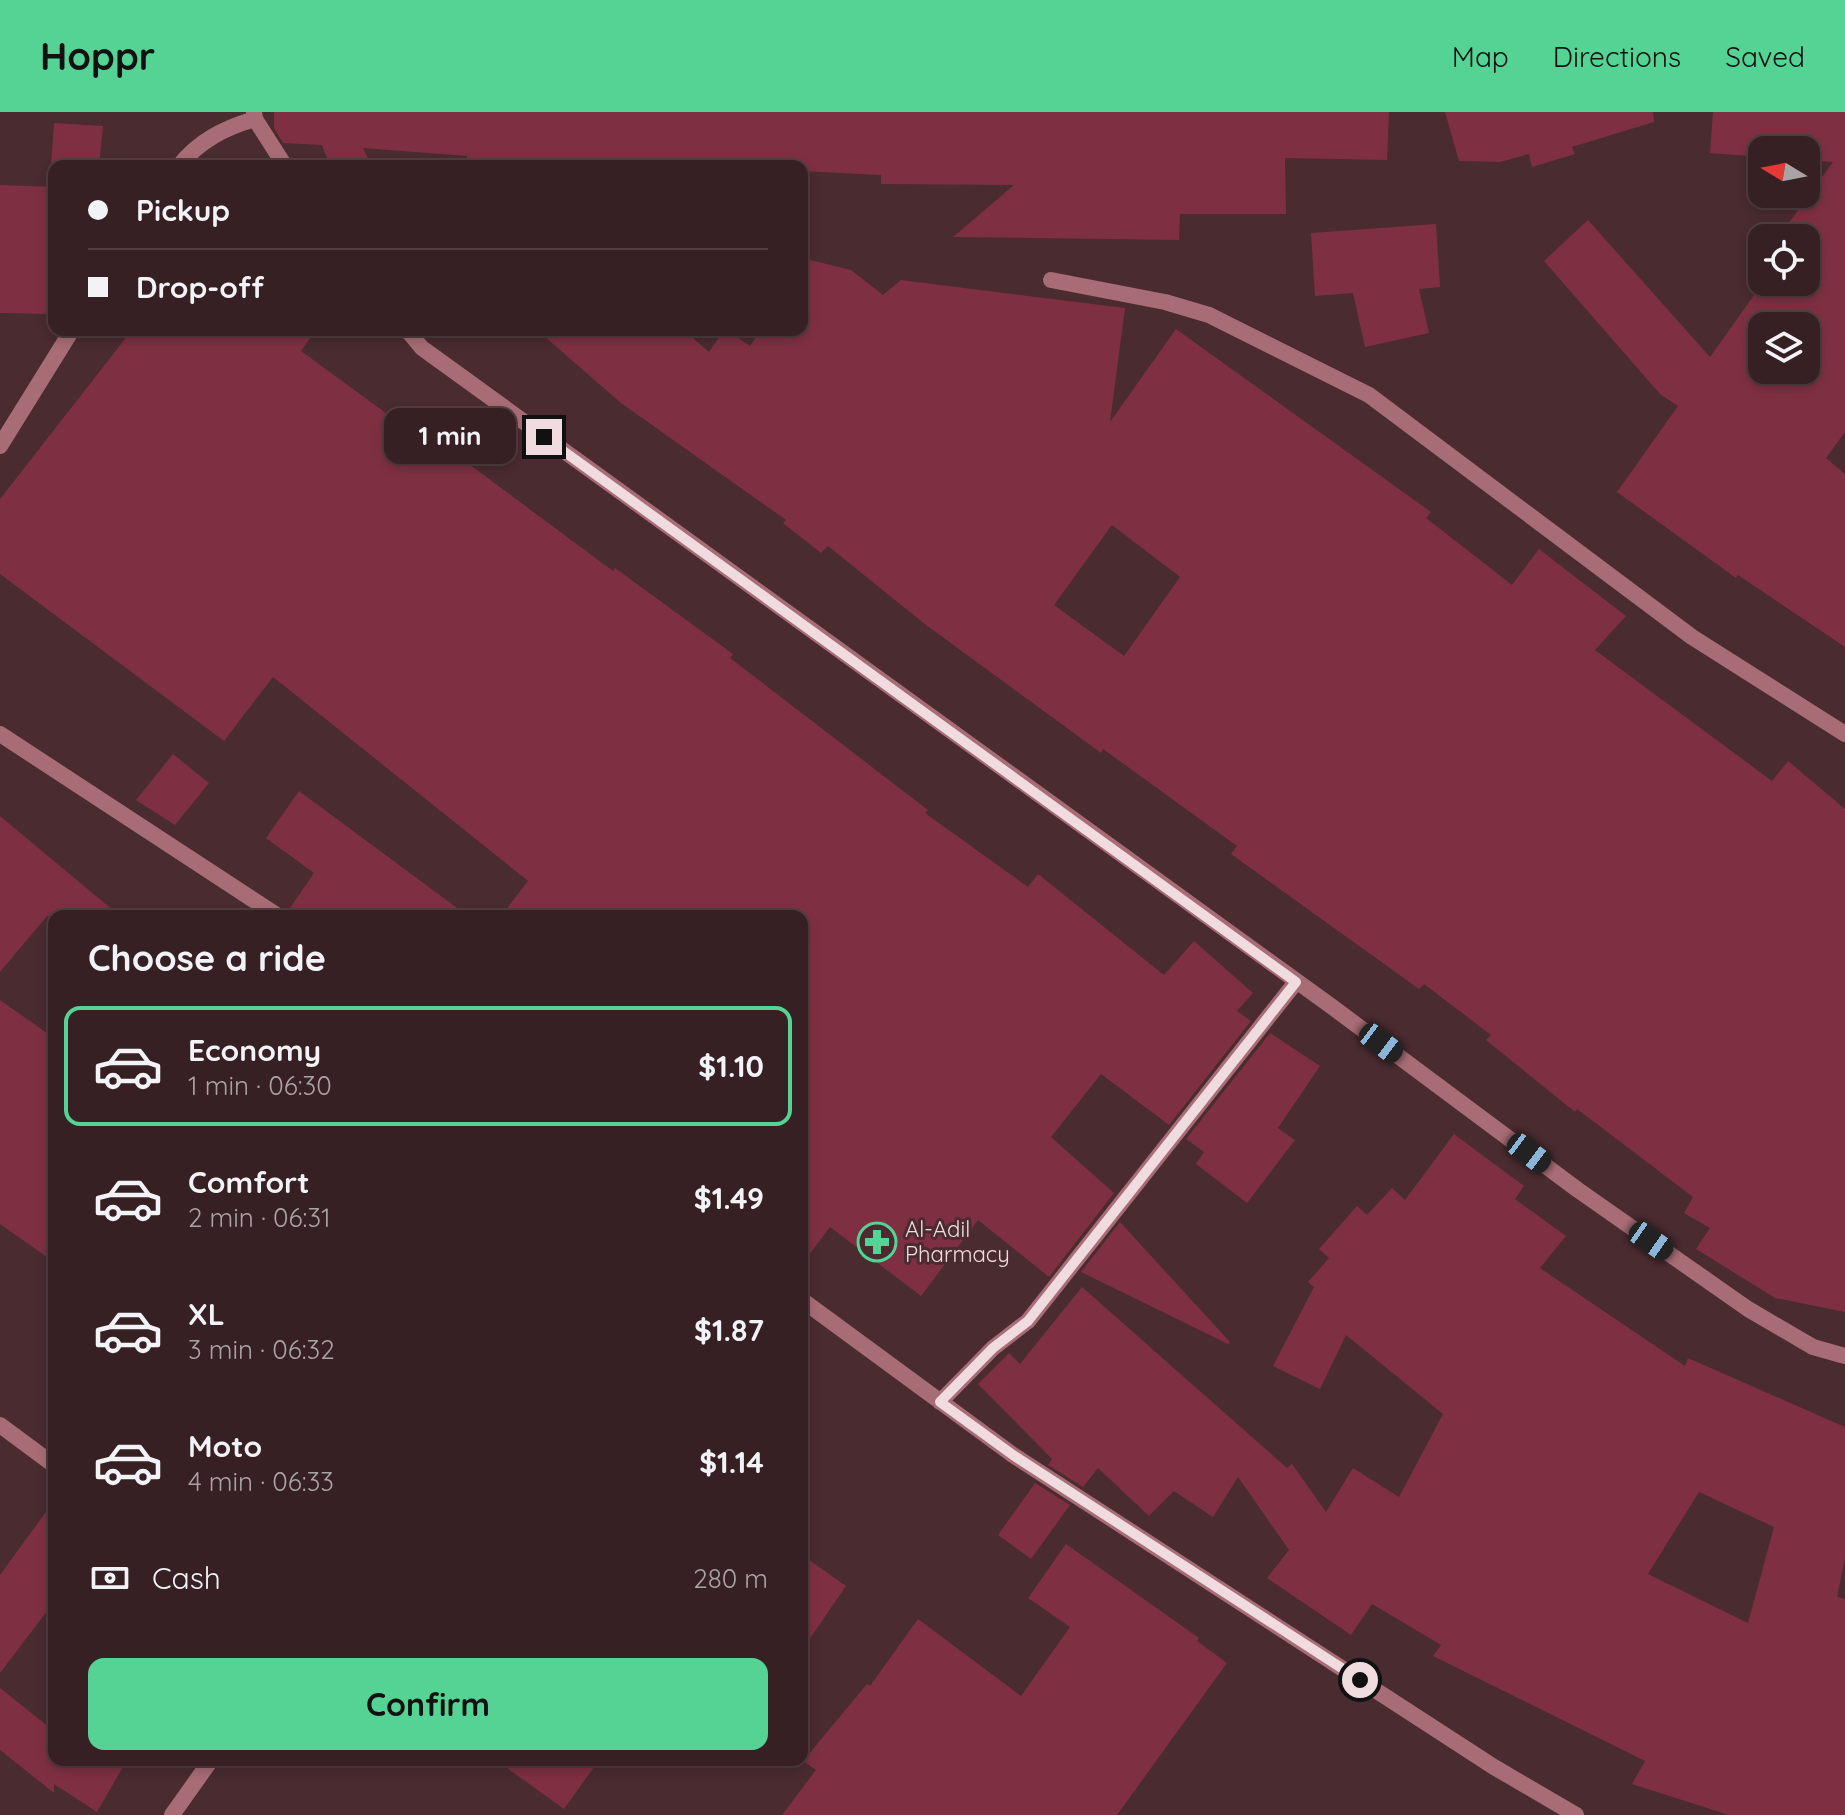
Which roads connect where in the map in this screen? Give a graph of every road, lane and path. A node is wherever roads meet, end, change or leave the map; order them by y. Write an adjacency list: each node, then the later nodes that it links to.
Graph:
1 (254, 116): 2 (street); 3 (street)
2 (184, 160)
3 (281, 160)
4 (1051, 280): 9 (street)
5 (68, 336): 7 (street)
6 (412, 336): 11 (street)
7 (0, 446)
8 (0, 734): 10 (street)
9 (1845, 734)
10 (269, 910)
11 (1296, 982): 13 (street); 14 (street)
12 (808, 1304): 14 (street)
13 (1845, 1356)
14 (940, 1402): 19 (street)
15 (0, 1425): 16 (street)
16 (48, 1461)
17 (207, 1766): 18 (street)
18 (172, 1815)
19 (1576, 1815)

